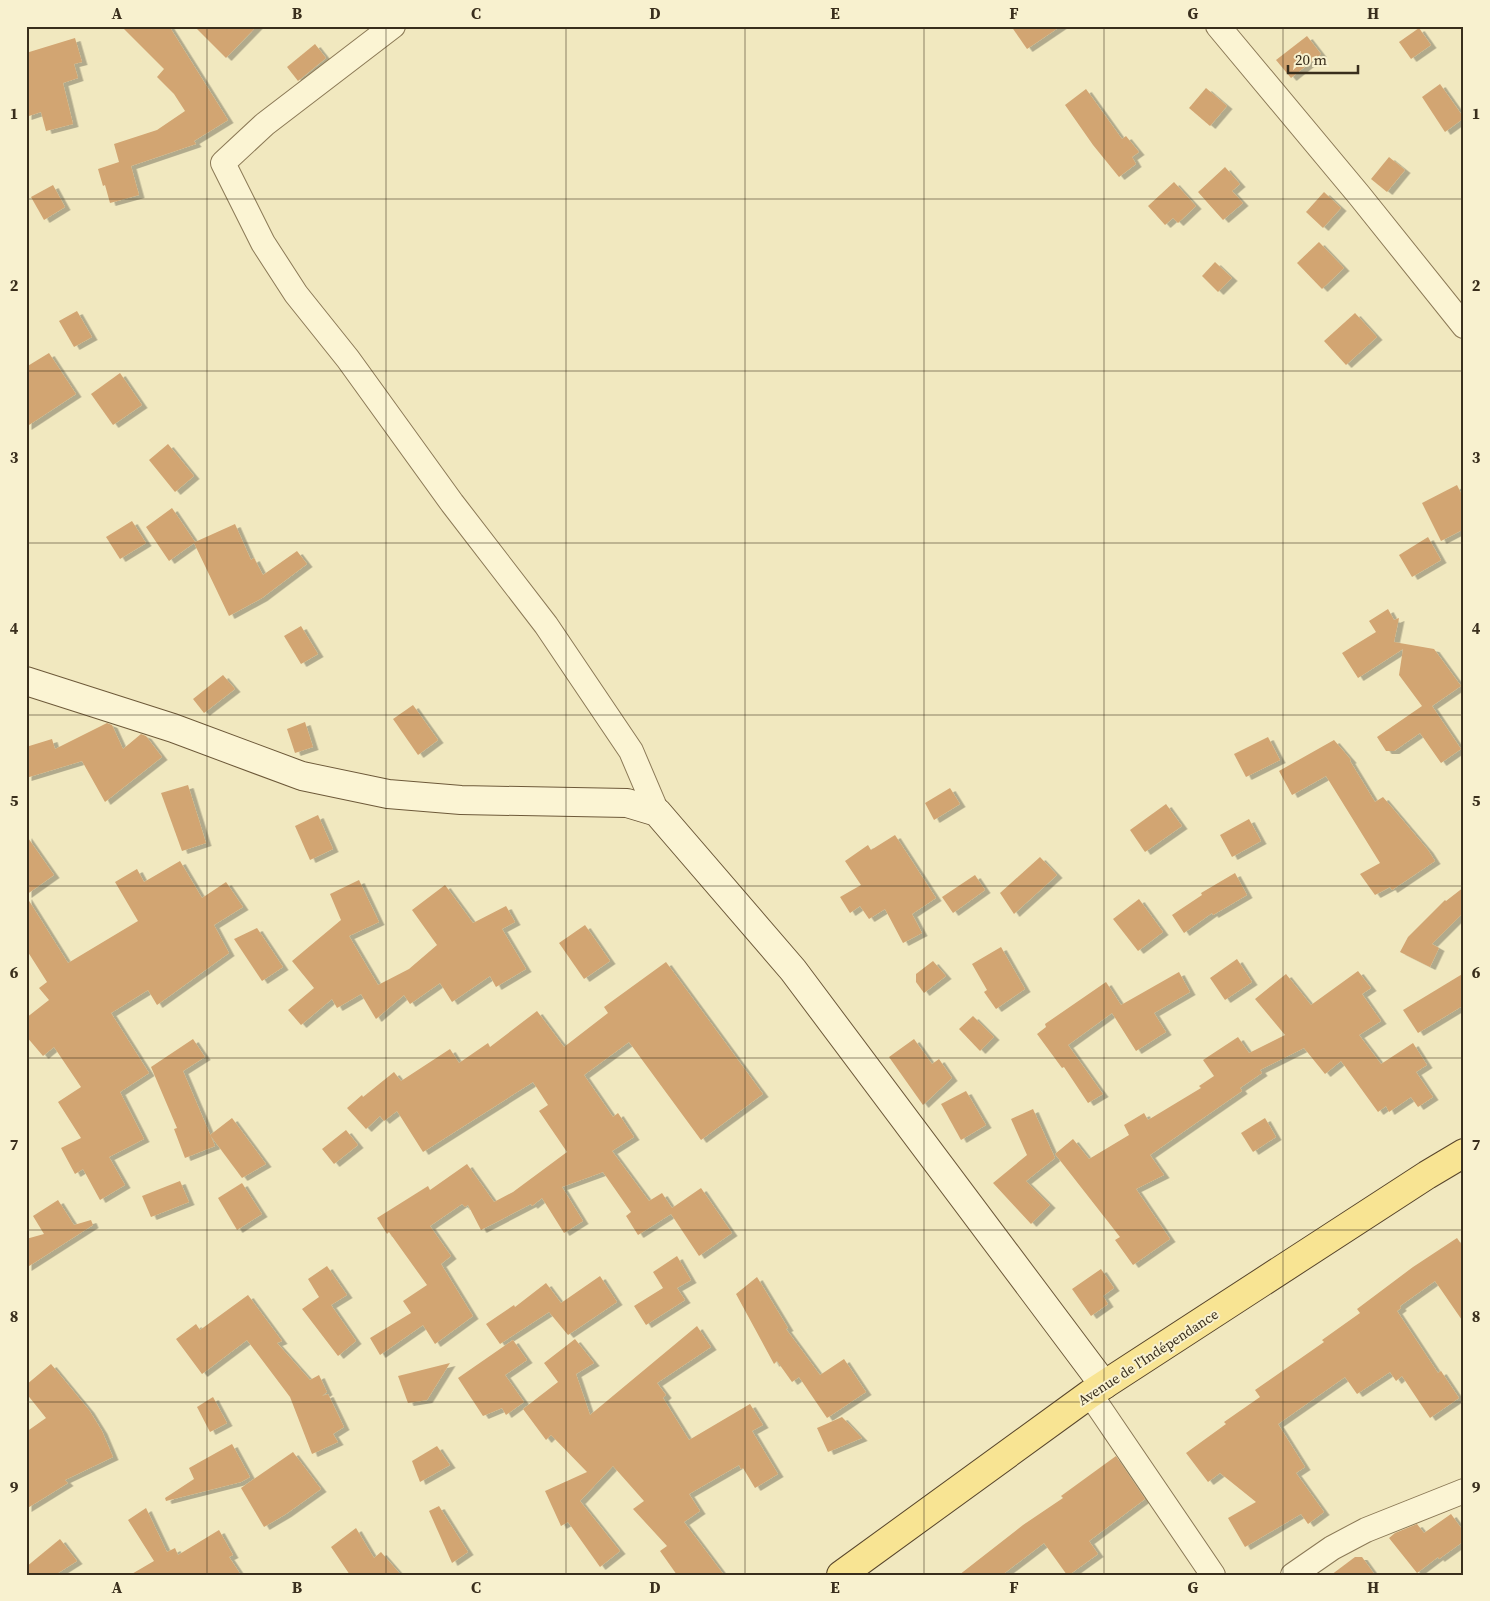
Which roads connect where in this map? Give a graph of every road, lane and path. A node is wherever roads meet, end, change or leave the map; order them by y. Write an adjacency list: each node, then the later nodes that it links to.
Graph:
1 (394, 26): 5 (street)
2 (1218, 26): 3 (street)
3 (1464, 326)
4 (26, 681): 5 (street)
5 (657, 812): 7 (street)
6 (1464, 1153): 7 (main road, Avenue de l'Indépendance)
7 (1097, 1390): 9 (main road, Avenue de l'Indépendance); 10 (street)
8 (1464, 1490): 11 (street)
9 (841, 1575)
10 (1213, 1575)
11 (1294, 1575)

